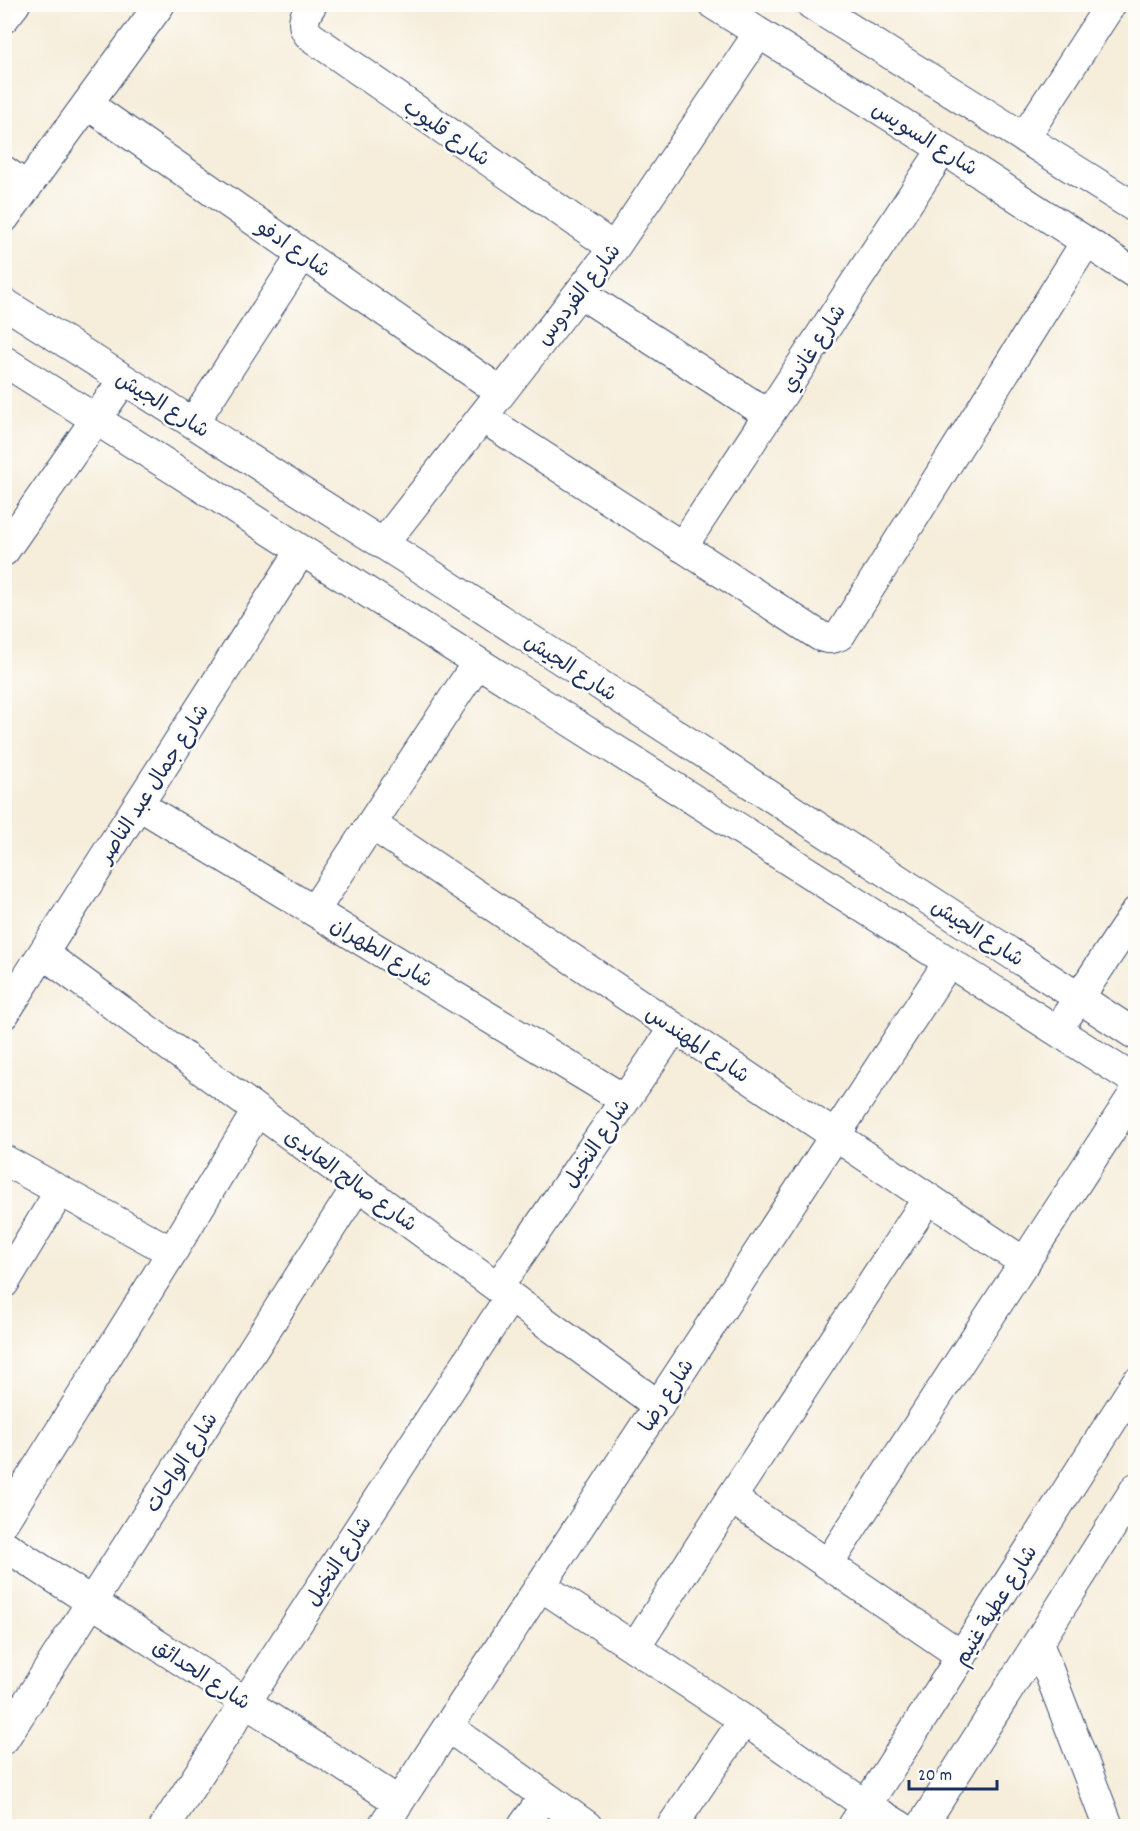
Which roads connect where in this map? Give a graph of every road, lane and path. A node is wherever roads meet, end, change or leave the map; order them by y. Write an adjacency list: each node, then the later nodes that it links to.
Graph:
1 (15, 4): 7 (street)
2 (160, 4): 9 (street)
3 (312, 4): 16 (street, شارع قليوب)
4 (713, 4): 8 (street, شارع السويس)
5 (811, 4): 10 (street)
6 (1108, 5): 10 (street)
7 (4, 18)
8 (759, 33): 11 (street, شارع السويس); 16 (street, شارع الفردوس)
9 (87, 104): 12 (street); 17 (street, شارع ادفو)
10 (1024, 138): 13 (street)
11 (944, 150): 15 (street, شارع السويس); 24 (street, شارع غاندي)
12 (16, 179): 14 (street)
13 (1136, 208)
14 (4, 218)
15 (1086, 242): 18 (street, شارع السويس); 29 (street)
16 (614, 248): 19 (street, شارع الفردوس)
17 (303, 254): 23 (street, شارع ادفو); 27 (street)
18 (1136, 273)
19 (580, 293): 23 (street, شارع الفردوس); 24 (street)
20 (4, 303): 22 (street, شارع الجيش)
21 (4, 361): 26 (street, شارع الجيش)
22 (124, 379): 26 (street); 27 (street, شارع الجيش)
23 (501, 392): 25 (street, شارع الفردوس)
24 (769, 415): 29 (street, شارع غاندي)
25 (482, 417): 28 (street, شارع الفردوس); 29 (street)
26 (95, 419): 30 (street); 31 (street, شارع الجيش)
27 (193, 423): 28 (street, شارع الجيش)
28 (383, 544): 32 (street, شارع الجيش)
29 (682, 547)
30 (4, 551)
31 (301, 551): 33 (street, شارع الجيش); 35 (street, شارع جمال عبد الناصر)
32 (421, 568): 33 (street); 41 (street, شارع الجيش)
33 (394, 610): 34 (street, شارع الجيش)
34 (477, 663): 36 (street); 40 (street, شارع الجيش)
35 (139, 805): 37 (street, شارع الطهران); 39 (street, شارع جمال عبد الناصر)
36 (371, 824): 37 (street); 43 (street, شارع المهندس)
37 (314, 911): 48 (street, شارع الطهران)
38 (1136, 912): 41 (street)
39 (44, 954): 42 (street, شارع جمال عبد الناصر); 49 (street, شارع صالح العايدى)
40 (948, 963): 44 (street, شارع الجيش); 50 (street, شارع رضا)
41 (1079, 998): 44 (street); 45 (street, شارع الجيش)
42 (5, 1013)
43 (674, 1028): 48 (street, شارع النخيل); 50 (street, شارع المهندس)
44 (1057, 1032): 46 (street, شارع الجيش)
45 (1136, 1035)
46 (1136, 1081)
47 (1136, 1091): 56 (street)
48 (625, 1100): 58 (street, شارع النخيل)
49 (257, 1111): 52 (street, شارع صالح العايدى); 55 (street)
50 (835, 1136): 54 (street, شارع المهندس); 60 (street, شارع رضا)
51 (4, 1160): 53 (street)
52 (358, 1185): 58 (street, شارع صالح العايدى); 67 (street, شارع الواحات)
53 (60, 1191): 55 (street); 57 (street)
54 (928, 1198): 56 (street, شارع المهندس); 62 (street)
55 (172, 1252): 63 (street)
56 (1025, 1263): 65 (street)
57 (4, 1283)
58 (504, 1292): 60 (street, شارع صالح العايدى); 71 (street, شارع النخيل)
59 (1136, 1383): 70 (street, شارع عطية غنيم)
60 (659, 1406): 66 (street, شارع رضا)
61 (1136, 1488): 68 (street)
62 (731, 1498): 65 (street); 69 (street)
63 (4, 1521)
64 (4, 1545): 67 (street, شارع الحدائق)
65 (828, 1564): 70 (street)
66 (541, 1586): 69 (street); 73 (street, شارع رضا)
67 (92, 1602): 71 (street, شارع الحدائق); 74 (street, شارع الواحات)
68 (1038, 1643): 84 (street); 85 (street)
69 (635, 1648): 72 (street)
70 (962, 1656): 77 (street, شارع عطية غنيم)
71 (246, 1702): 76 (street, شارع الحدائق); 78 (street, شارع النخيل)
72 (744, 1720): 77 (street); 82 (street)
73 (448, 1727): 75 (street); 76 (street, شارع رضا)
74 (4, 1738)
75 (545, 1796): 80 (street); 81 (street)
76 (399, 1802): 79 (street, شارع رضا)
77 (860, 1816): 83 (street)
78 (165, 1827)
79 (383, 1827)
80 (523, 1827)
81 (587, 1827)
82 (672, 1827)
83 (900, 1827)
84 (922, 1827)
85 (1108, 1827)

